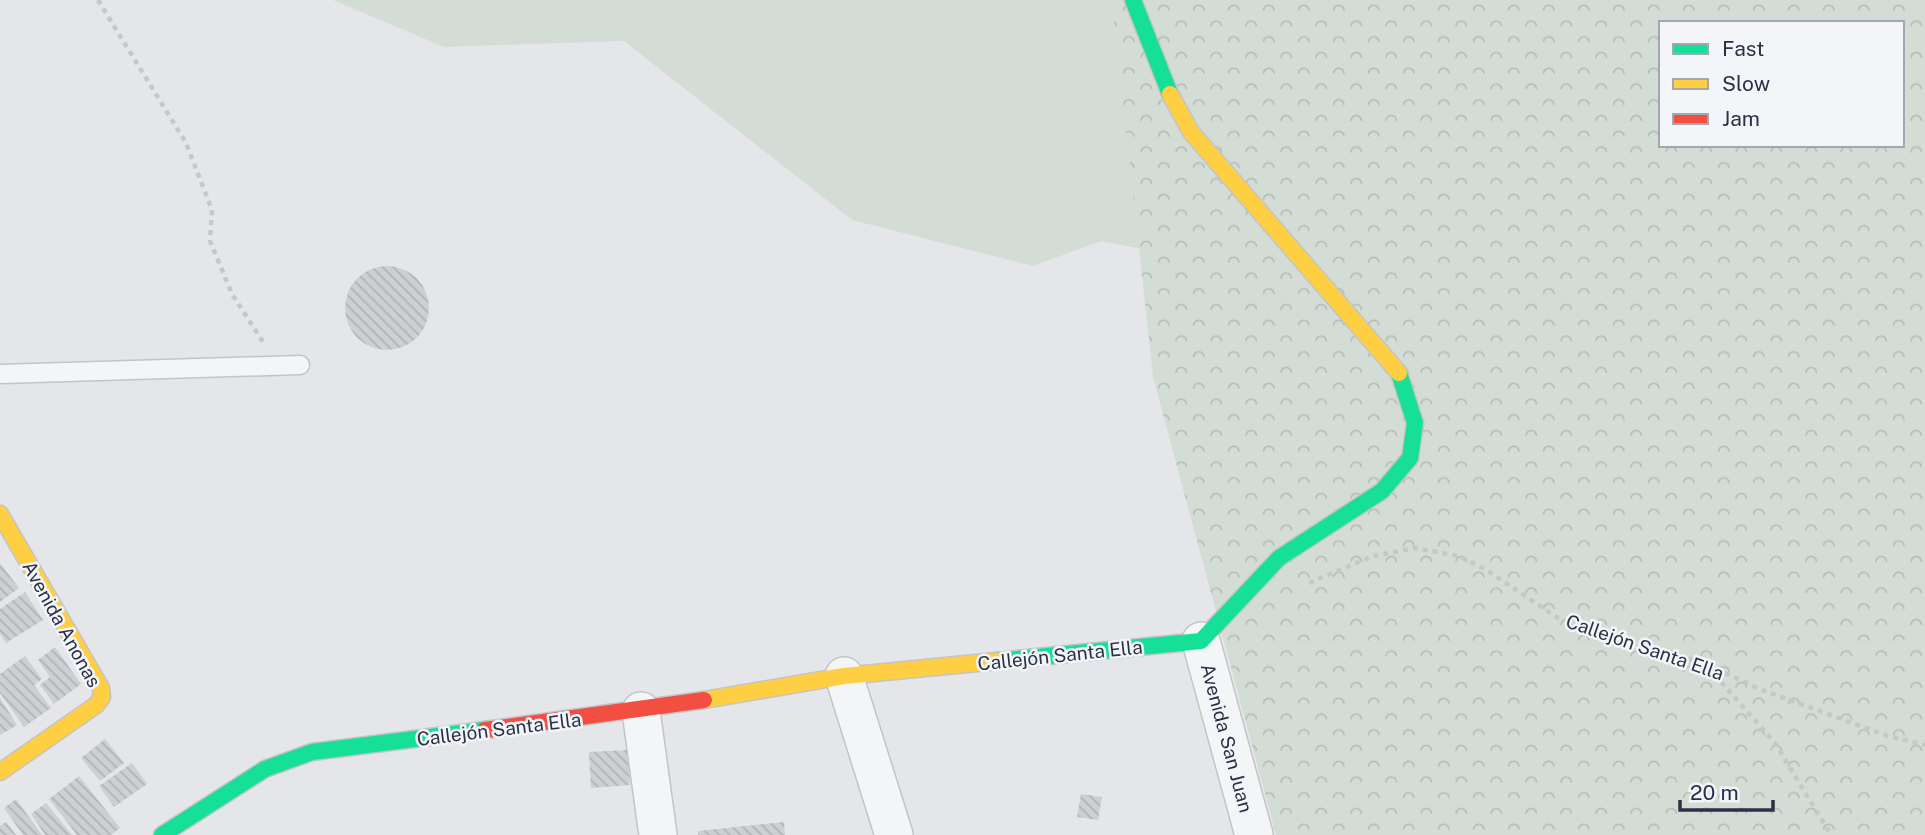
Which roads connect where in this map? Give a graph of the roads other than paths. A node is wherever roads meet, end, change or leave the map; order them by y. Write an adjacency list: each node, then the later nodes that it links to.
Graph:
1 (1133, 0): 5 (street)
2 (300, 365): 3 (lane)
3 (0, 374)
4 (0, 514): 8 (street, Avenida Anonas)
5 (1201, 641): 6 (street, Callejón Santa Ella); 12 (street, Avenida San Juan)
6 (844, 676): 7 (street, Callejón Santa Ella); 11 (street)
7 (641, 711): 9 (street, Callejón Santa Ella); 10 (street)
8 (0, 772)
9 (162, 835)
10 (658, 835)
11 (894, 835)
12 (1254, 835)

